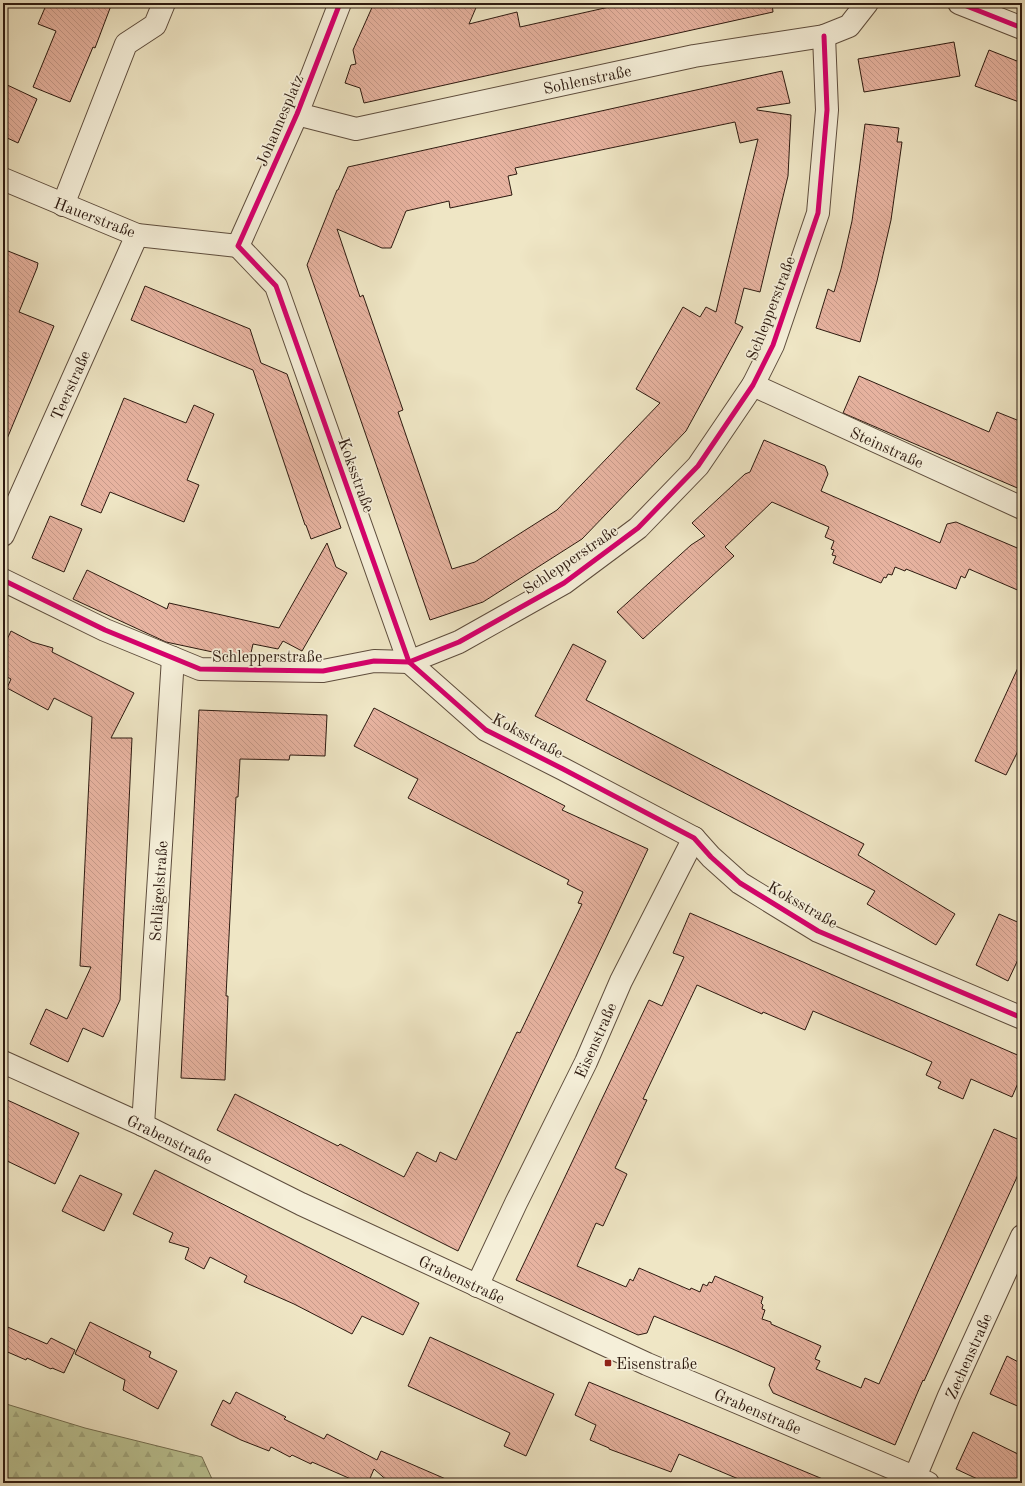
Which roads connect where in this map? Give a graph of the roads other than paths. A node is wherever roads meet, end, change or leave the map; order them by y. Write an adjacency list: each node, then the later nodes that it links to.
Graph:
1 (164, 3): 9 (street)
2 (340, 3): 7 (street, Johannesplatz)
3 (867, 3): 6 (street, Sohlenstraße)
4 (959, 3): 5 (street)
5 (1022, 28)
6 (824, 36): 7 (street, Sohlenstraße); 12 (street, Schlepperstraße)
7 (297, 114): 11 (street, Johannesplatz)
8 (3, 179): 9 (street, Hauerstraße)
9 (63, 205): 10 (street, Hauerstraße)
10 (137, 234): 11 (street, Hauerstraße); 14 (street, Teerstraße)
11 (238, 246): 17 (street, Koksstraße)
12 (753, 385): 13 (street, Steinstraße); 17 (street, Schlepperstraße)
13 (1022, 508)
14 (3, 536)
15 (3, 580): 16 (street, Schlepperstraße)
16 (173, 658): 17 (street, Schlepperstraße); 21 (street, Schlägelstraße)
17 (409, 662): 18 (street, Koksstraße)
18 (694, 838): 19 (street, Koksstraße); 23 (street, Eisenstraße)
19 (1022, 1018)
20 (3, 1062): 21 (street, Grabenstraße)
21 (143, 1125): 23 (street, Grabenstraße)
22 (1022, 1236): 24 (street, Zechenstraße)
23 (477, 1286): 24 (street, Grabenstraße)
24 (921, 1480)

